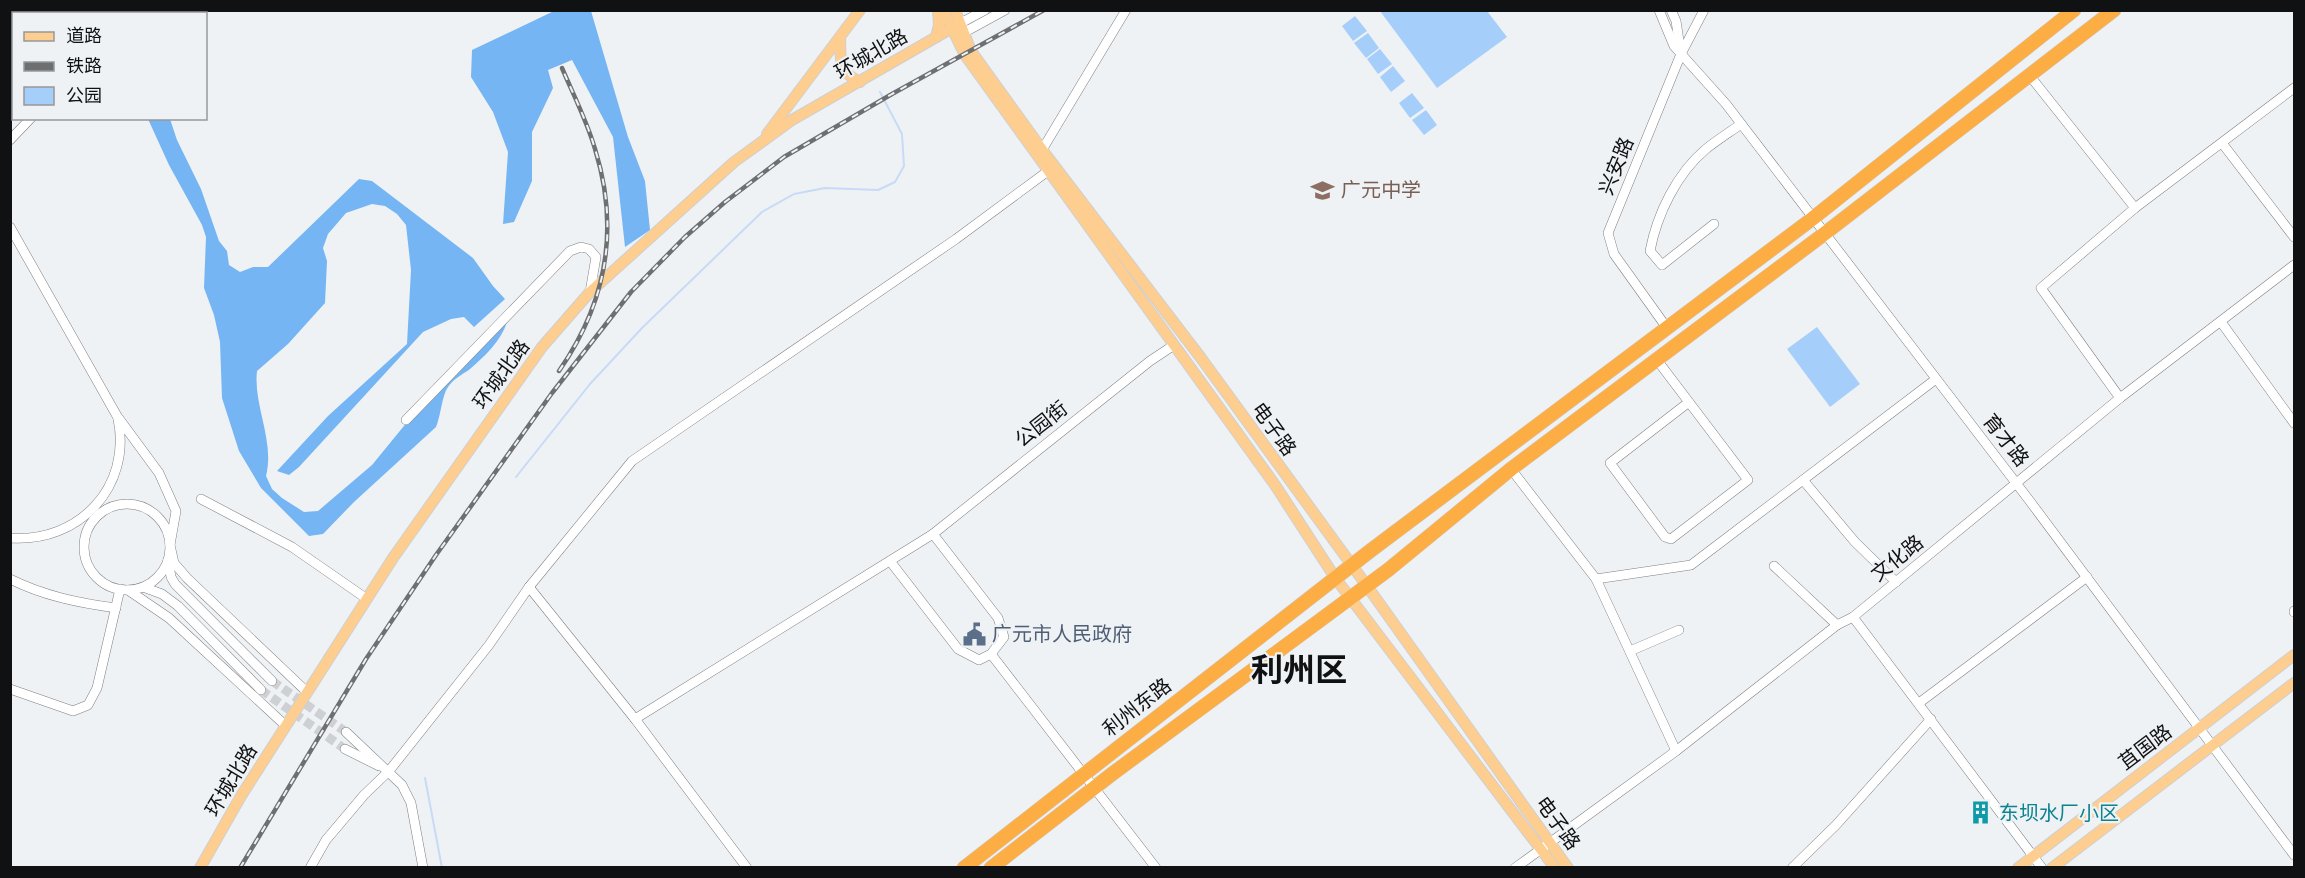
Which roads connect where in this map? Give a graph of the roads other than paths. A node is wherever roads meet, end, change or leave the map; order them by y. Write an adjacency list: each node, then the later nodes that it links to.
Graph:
1 (860, 10): 14 (main road)
2 (938, 10): 15 (main road)
3 (944, 10): 13 (main road)
4 (955, 10): 13 (main road, 电子路)
5 (985, 10): 13 (street)
6 (1005, 10): 13 (street)
7 (1126, 10): 25 (street)
8 (1659, 10): 16 (street, 育才路)
9 (1671, 10): 16 (street)
10 (1704, 10): 16 (street, 兴安路)
11 (2074, 10): 27 (highway, 利州东路)
12 (2114, 10): 17 (highway, 利州东路)
13 (958, 29): 15 (main road, 环城北路); 25 (main road, 电子路); 26 (main road, 电子路)
14 (840, 37): 18 (main road); 23 (main road)
15 (936, 38): 18 (main road, 环城北路)
16 (1681, 54): 21 (street, 育才路); 40 (street, 兴安路)
17 (2030, 76): 28 (street); 29 (highway, 利州东路)
18 (860, 82): 23 (main road, 环城北路)
19 (2295, 88): 24 (street)
20 (29, 120): 22 (street)
21 (1741, 124): 30 (street, 育才路); 31 (street)
22 (10, 140)
23 (760, 143): 38 (main road, 环城北路)
24 (2222, 143): 28 (street); 34 (street)
25 (1042, 150): 62 (main road, 电子路)
26 (1048, 171): 41 (main road, 电子路); 71 (street)
27 (1836, 199): 29 (main road); 30 (highway, 利州东路)
28 (2135, 208): 44 (street)
29 (1848, 216): 33 (highway, 利州东路)
30 (1812, 219): 33 (street, 育才路); 35 (highway, 利州东路)
31 (1714, 224)
32 (10, 227): 46 (street)
33 (1824, 234): 36 (highway, 利州东路); 43 (street, 育才路)
34 (2295, 237)
35 (1779, 243): 36 (main road); 40 (highway, 利州东路)
36 (1791, 259): 42 (highway, 利州东路)
37 (2295, 265): 39 (street, 文化路)
38 (590, 292): 47 (street); 73 (main road, 环城北路)
39 (2221, 322): 44 (street, 文化路); 48 (street)
40 (1667, 327): 62 (highway, 利州东路)
41 (1174, 345): 57 (street, 公园街); 66 (main road, 电子路)
42 (1657, 360): 45 (street); 49 (highway, 利州东路)
43 (1936, 379): 50 (street); 51 (street, 育才路)
44 (2120, 398): 51 (street, 文化路)
45 (1689, 402): 45 (street)
46 (117, 416): 54 (street); 59 (street)
47 (406, 420)
48 (2295, 423)
49 (1511, 469): 67 (street); 69 (highway, 利州东路)
50 (1803, 480): 67 (street); 68 (street)
51 (2016, 484): 64 (street, 育才路); 68 (street, 文化路)
52 (201, 499): 73 (street)
53 (118, 504): 54 (street); 56 (street); 59 (street)
54 (96, 506): 55 (street)
55 (88, 513): 56 (street); 58 (street)
56 (86, 533): 72 (street)
57 (933, 534): 61 (street, 公园街); 80 (street)
58 (10, 538)
59 (170, 545): 60 (street); 86 (street)
60 (168, 560): 70 (street); 82 (street)
61 (890, 561): 80 (street); 88 (street)
62 (1352, 565): 66 (highway, 利州东路); 69 (main road, 电子路)
63 (1774, 566): 77 (street)
64 (2087, 577): 87 (street); 91 (street, 育才路)
65 (11, 579): 75 (street)
66 (1336, 579): 74 (main road, 电子路); 97 (highway, 利州东路)
67 (1596, 579): 79 (street)
68 (1896, 582): 76 (street, 文化路)
69 (1367, 586): 74 (highway, 利州东路); 99 (main road, 电子路)
70 (142, 587): 72 (street); 85 (street)
71 (529, 587): 88 (street); 96 (street)
72 (124, 590): 75 (street); 90 (street)
73 (367, 599): 86 (main road, 环城北路)
74 (1350, 599): 98 (highway, 利州东路); 99 (main road, 电子路)
75 (116, 608): 84 (street)
76 (1853, 617): 77 (street, 文化路); 87 (street)
77 (1837, 625): 95 (street, 文化路)
78 (1679, 630): 79 (street)
79 (1630, 651): 95 (street)
80 (991, 654): 97 (street)
81 (2295, 656): 91 (main road, 苴国路)
82 (272, 681)
83 (2295, 683): 93 (main road, 苴国路)
84 (10, 688)
85 (261, 690)
86 (307, 692): 90 (main road, 环城北路)
87 (1919, 703): 89 (street)
88 (634, 719): 105 (street)
89 (1931, 719): 101 (street); 112 (street)
90 (286, 726): 102 (main road, 环城北路)
91 (2200, 727): 93 (street, 育才路); 101 (main road, 苴国路)
92 (346, 732): 96 (street)
93 (2212, 746): 100 (street, 育才路); 115 (main road, 苴国路)
94 (345, 749): 96 (street)
95 (1676, 751): 99 (street, 文化路)
96 (389, 771): 103 (street); 104 (street)
97 (1083, 773): 98 (street); 106 (highway, 利州东路)
98 (1095, 788): 107 (highway, 利州东路); 108 (street)
99 (1546, 846): 109 (street, 文化路); 110 (main road, 电子路); 111 (main road, 电子路)
100 (2294, 853)
101 (2034, 855): 113 (main road, 苴国路); 114 (street)
102 (200, 867)
103 (310, 867)
104 (423, 867)
105 (747, 867)
106 (964, 867)
107 (991, 867)
108 (1156, 867)
109 (1515, 867)
110 (1555, 867)
111 (1568, 867)
112 (1792, 867)
113 (2018, 867)
114 (2042, 867)
115 (2052, 867)

